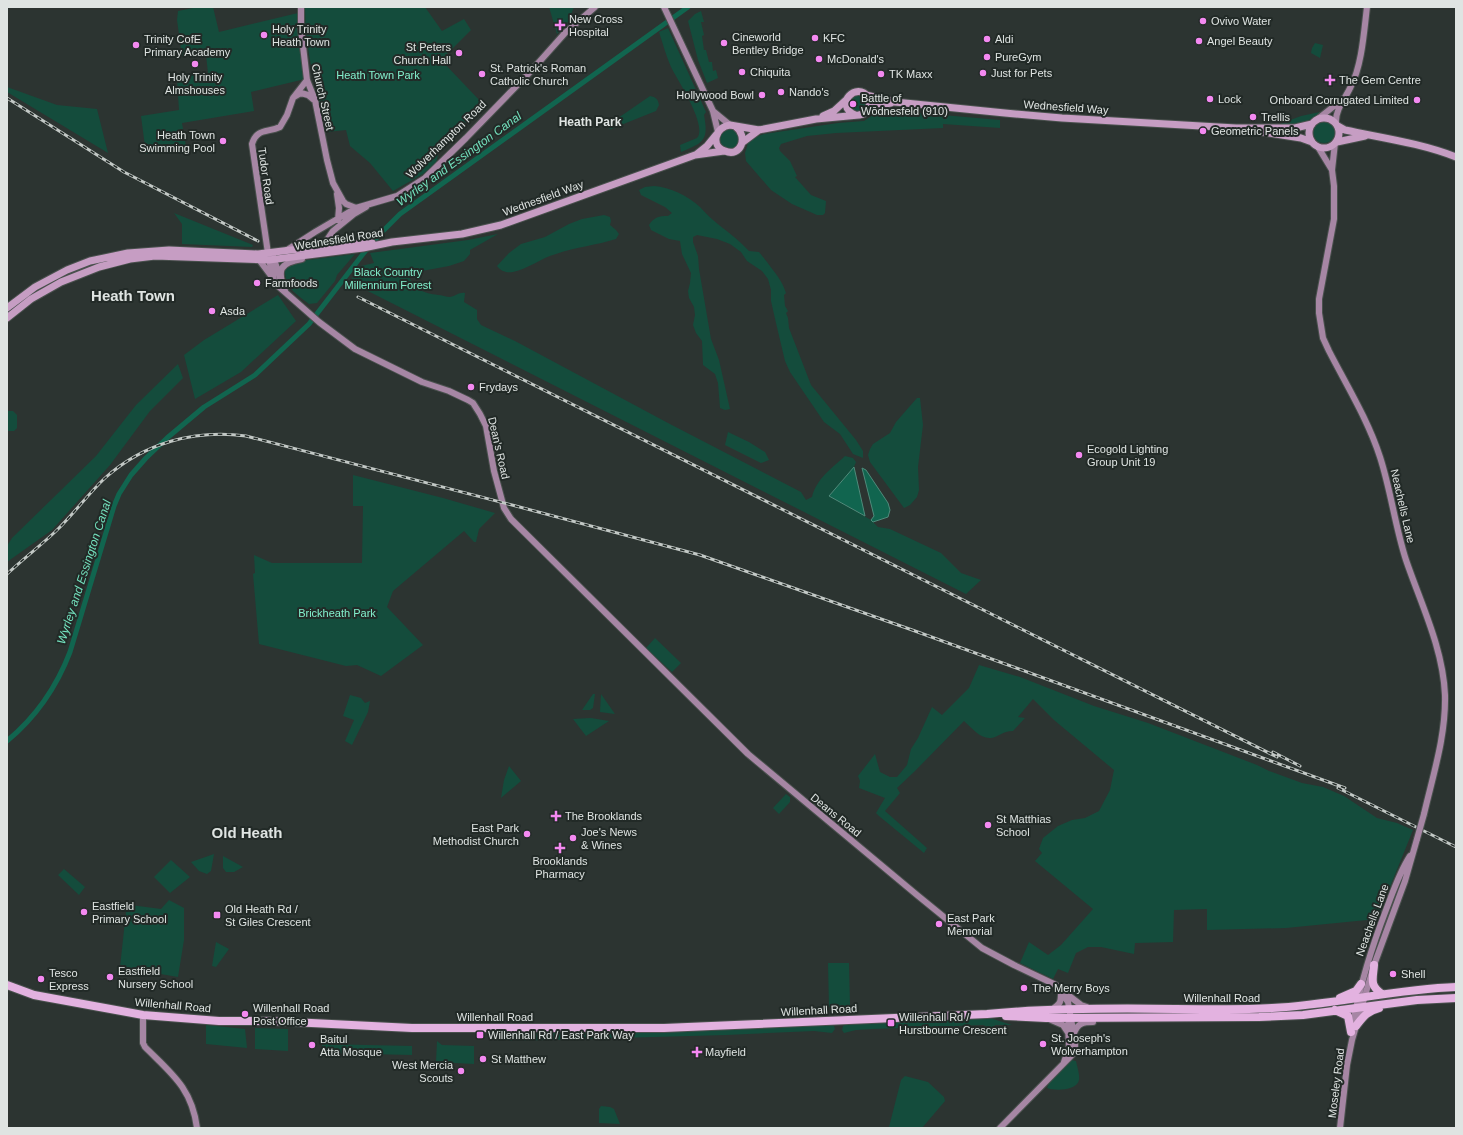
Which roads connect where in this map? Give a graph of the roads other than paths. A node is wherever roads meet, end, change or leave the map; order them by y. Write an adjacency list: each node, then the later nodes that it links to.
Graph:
1 (301, 7): 5 (street, Church Street)
2 (595, 7): 32 (street, Wolverhampton Road)
3 (1367, 7): 7 (street)
4 (666, 10): 13 (street)
5 (307, 80): 8 (street, Tudor Road); 9 (street, Church Street)
6 (866, 95): 10 (main road); 11 (main road, Wednesfield Way); 12 (main road)
7 (1345, 97): 15 (street); 18 (street)
8 (293, 98): 9 (street); 45 (street, Tudor Road)
9 (315, 100): 31 (street, Church Street)
10 (846, 100): 14 (main road); 16 (main road)
11 (895, 102): 12 (main road, Wednesfield Way); 20 (main road, Wednesfield Way)
12 (868, 110): 14 (main road)
13 (713, 111): 19 (street); 22 (street)
14 (855, 115): 16 (main road)
15 (1319, 118): 17 (main road); 18 (main road)
16 (816, 119): 21 (main road)
17 (1312, 124): 20 (main road, Wednesfield Way); 26 (main road)
18 (1337, 124): 23 (main road); 25 (main road)
19 (733, 126): 21 (main road); 22 (main road); 24 (main road)
20 (1236, 128): 26 (main road, Wednesfield Way)
21 (759, 130): 24 (main road)
22 (717, 133): 27 (main road); 28 (main road, Wednesfield Way)
23 (1370, 135): 25 (main road); 29 (main road)
24 (743, 142): 27 (main road)
25 (1336, 142): 26 (main road); 30 (street, Neachells Lane)
26 (1315, 144): 30 (street, Neachells Lane)
27 (724, 151): 28 (main road, Wednesfield Way)
28 (697, 155): 38 (main road, Wednesfield Way)
29 (1456, 156)
30 (1332, 170): 53 (street, Neachells Lane, bridge)
31 (337, 191): 33 (street, Church Street); 34 (street, Church Street)
32 (371, 204): 33 (street, Wolverhampton Road); 35 (street, Wolverhampton Road)
33 (356, 208): 34 (street, Wolverhampton Road)
34 (339, 219): 35 (street, Church Street); 36 (street, Wolverhampton Road)
35 (334, 228): 36 (street); 39 (street, Wolverhampton Road)
36 (315, 232): 37 (street, Wolverhampton Road)
37 (305, 238): 41 (street); 42 (street, Wolverhampton Road)
38 (392, 242): 40 (main road, Wednesfield Road)
39 (324, 246): 40 (main road, Wednesfield Road); 41 (main road, Wolverhampton Road); 44 (street, Wolverhampton Road)
40 (345, 247): 44 (main road, Wednesfield Road)
41 (304, 248): 42 (main road, Wolverhampton Road)
42 (286, 251): 45 (main road, Wolverhampton Road)
43 (154, 253): 45 (main road, Wolverhampton Road); 46 (main road, Wolverhampton Road); 50 (main road, Wolverhampton Road); 51 (main road, Wolverhampton Road)
44 (313, 255): 45 (main road, Wednesfield Road); 48 (street)
45 (270, 258): 46 (main road, Wolverhampton Road); 47 (street); 48 (street)
46 (260, 261): 47 (street)
47 (274, 280): 49 (street)
48 (282, 284): 49 (street)
49 (286, 292): 52 (street, Dean's Road)
50 (7, 308)
51 (7, 318)
52 (603, 611): 62 (street, Deans Road)
53 (1412, 851): 54 (street, Neachells Lane); 55 (street, Neachells Lane)
54 (1398, 879): 55 (street); 56 (street, Neachells Lane)
55 (1405, 881): 57 (street, Neachells Lane)
56 (1379, 928): 57 (street); 59 (street, Neachells Lane)
57 (1387, 931): 58 (street, Neachells Lane)
58 (1374, 965): 63 (highway); 64 (street, Neachells Lane)
59 (1361, 984): 64 (street, Neachells Lane); 67 (highway)
60 (7, 985): 73 (highway, Willenhall Road)
61 (1456, 987): 63 (highway, Willenhall Road)
62 (1061, 990): 69 (street, Deans Road); 71 (street); 72 (street)
63 (1382, 994): 64 (highway, Willenhall Road)
64 (1362, 998): 67 (highway, Willenhall Road); 68 (street, Moseley Road)
65 (1456, 998): 66 (highway, Willenhall Road)
66 (1417, 1000): 68 (highway, Willenhall Road); 75 (highway)
67 (1309, 1006): 69 (highway, Willenhall Road)
68 (1360, 1007): 70 (highway, Willenhall Road); 75 (street, Moseley Road)
69 (1093, 1009): 71 (highway, Willenhall Road)
70 (1335, 1010): 74 (highway, Willenhall Road); 75 (highway)
71 (1070, 1013): 72 (highway, Willenhall Road); 74 (highway, Willenhall Road); 76 (street)
72 (1047, 1014): 73 (highway, Willenhall Road); 76 (street)
73 (144, 1015): 77 (street)
74 (1124, 1017): 76 (street)
75 (1353, 1033): 79 (street, Moseley Road)
76 (1071, 1034): 78 (street)
77 (197, 1128)
78 (1000, 1128)
79 (1340, 1128)

